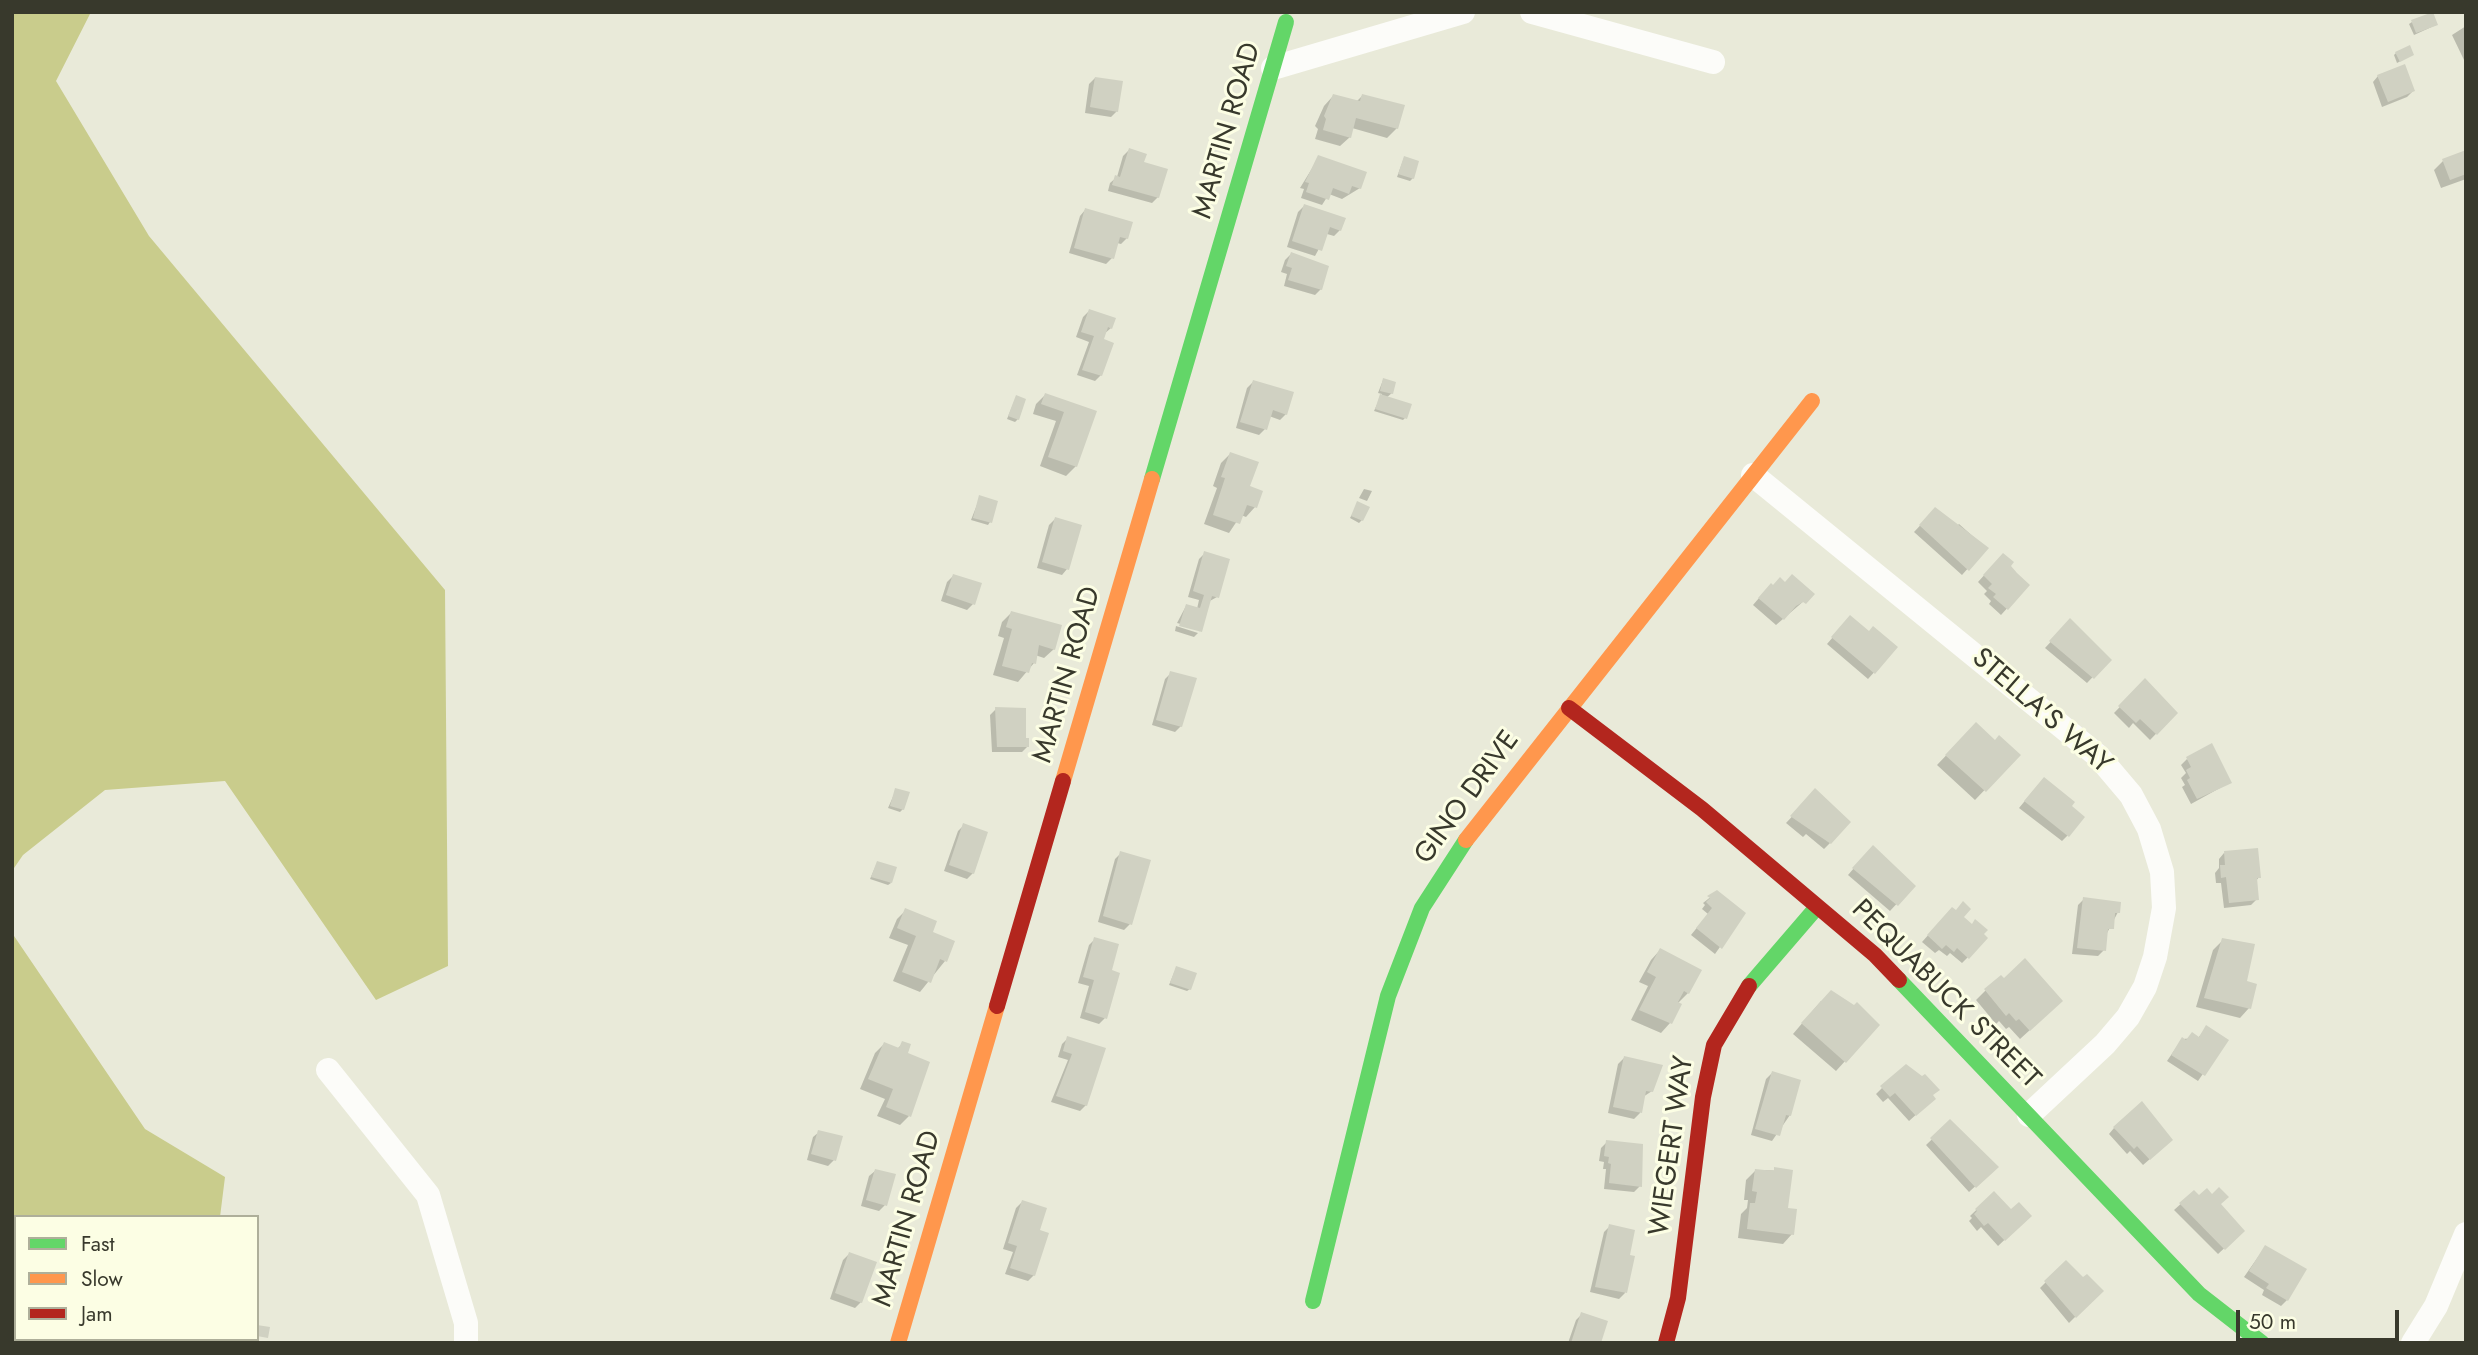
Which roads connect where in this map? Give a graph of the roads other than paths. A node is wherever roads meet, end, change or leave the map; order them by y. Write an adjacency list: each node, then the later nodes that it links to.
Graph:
1 (1463, 12): 5 (street)
2 (1532, 12): 4 (street)
3 (1286, 22): 5 (street, MARTIN ROAD)
4 (1713, 62)
5 (1273, 68): 15 (street, MARTIN ROAD)
6 (1812, 401): 7 (street, GINO DRIVE)
7 (1753, 475): 8 (street, GINO DRIVE); 11 (street, STELLA'S WAY)
8 (1569, 708): 9 (street, PEQUABUCK STREET); 13 (street, GINO DRIVE)
9 (1817, 907): 11 (street, PEQUABUCK STREET); 16 (street, WIEGERT WAY)
10 (328, 1070): 14 (street)
11 (2029, 1115): 17 (street, PEQUABUCK STREET)
12 (2466, 1234): 18 (street)
13 (1313, 1301)
14 (466, 1343)
15 (898, 1343)
16 (1666, 1343)
17 (2262, 1343)
18 (2413, 1343)

